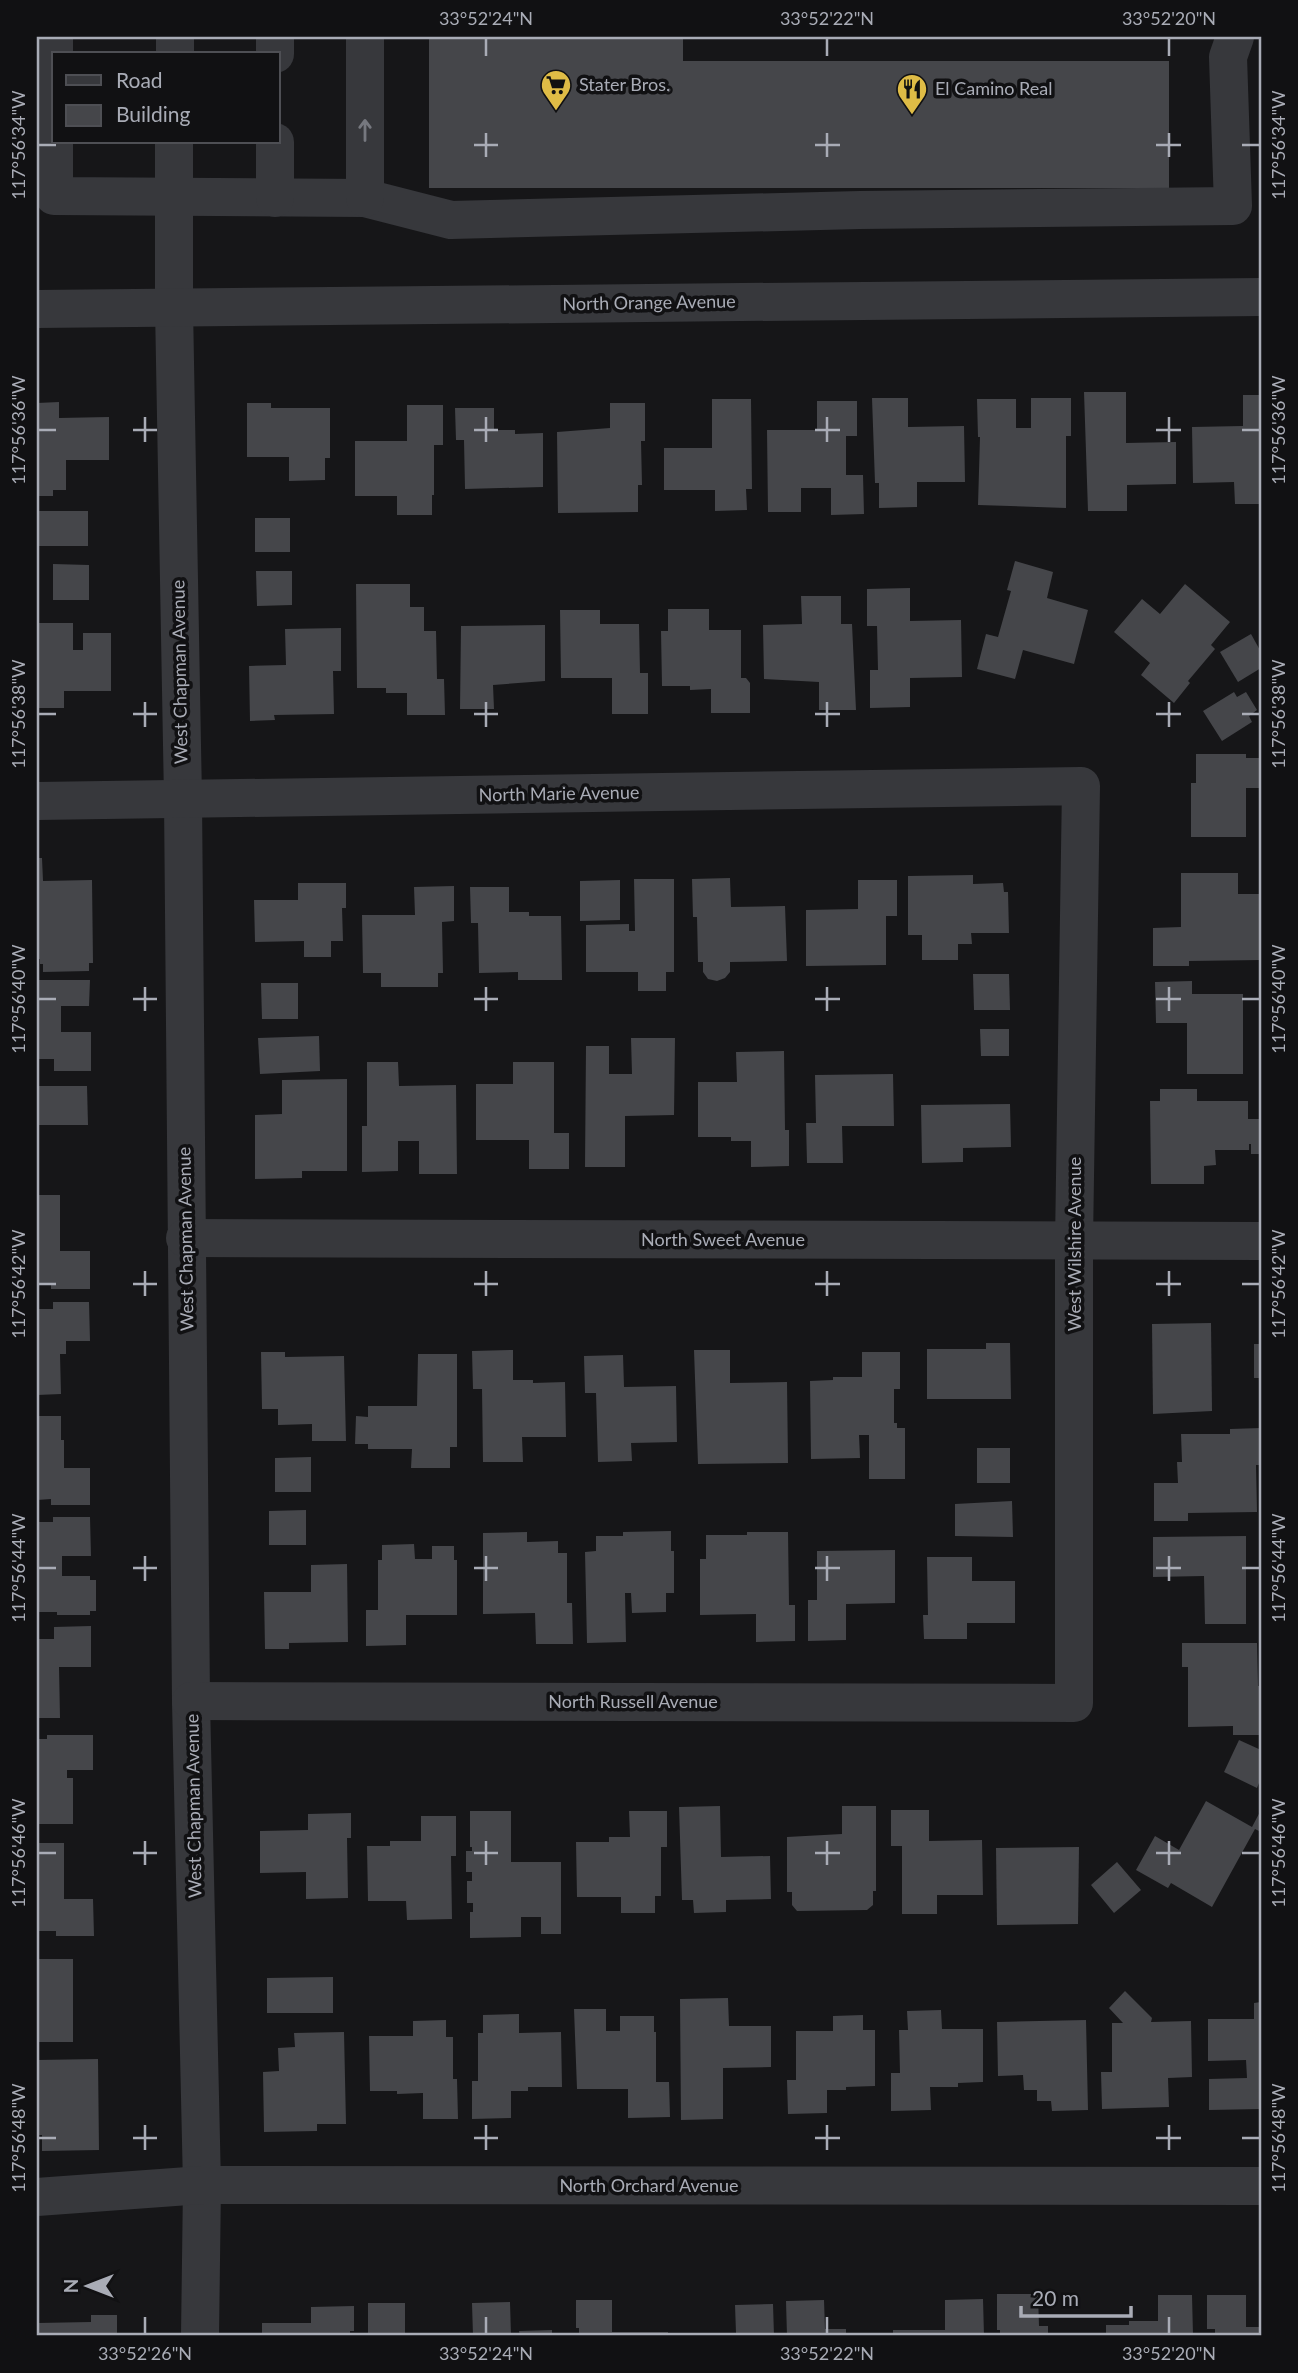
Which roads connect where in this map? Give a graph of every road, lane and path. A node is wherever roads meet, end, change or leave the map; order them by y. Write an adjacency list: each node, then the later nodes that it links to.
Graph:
1 (365, 37): 9 (street, one-way to 1)
2 (1235, 37): 9 (street)
3 (52, 73): 6 (street)
4 (174, 144): 7 (street, West Chapman Avenue)
5 (275, 144): 8 (street)
6 (45, 197): 7 (street)
7 (174, 198): 8 (street); 11 (street, West Chapman Avenue)
8 (275, 198): 9 (street)
9 (365, 198)
10 (1261, 296): 11 (street, North Orange Avenue)
11 (174, 307): 12 (street, North Orange Avenue); 14 (street, West Chapman Avenue)
12 (37, 309)
13 (1081, 786): 14 (street, North Marie Avenue); 18 (street, West Wilshire Avenue)
14 (183, 799): 15 (street, North Marie Avenue); 16 (street, West Chapman Avenue)
15 (37, 801)
16 (185, 1237): 18 (street, North Sweet Avenue); 19 (street, West Chapman Avenue)
17 (1261, 1241): 18 (street, North Sweet Avenue)
18 (1074, 1242): 20 (street, West Wilshire Avenue)
19 (191, 1701): 20 (street, North Russell Avenue); 21 (street, West Chapman Avenue)
20 (1074, 1703)
21 (202, 2185): 22 (street, North Orchard Avenue); 23 (street, North Orchard Avenue); 24 (street, West Chapman Avenue)
22 (1261, 2186)
23 (37, 2197)
24 (200, 2336)

